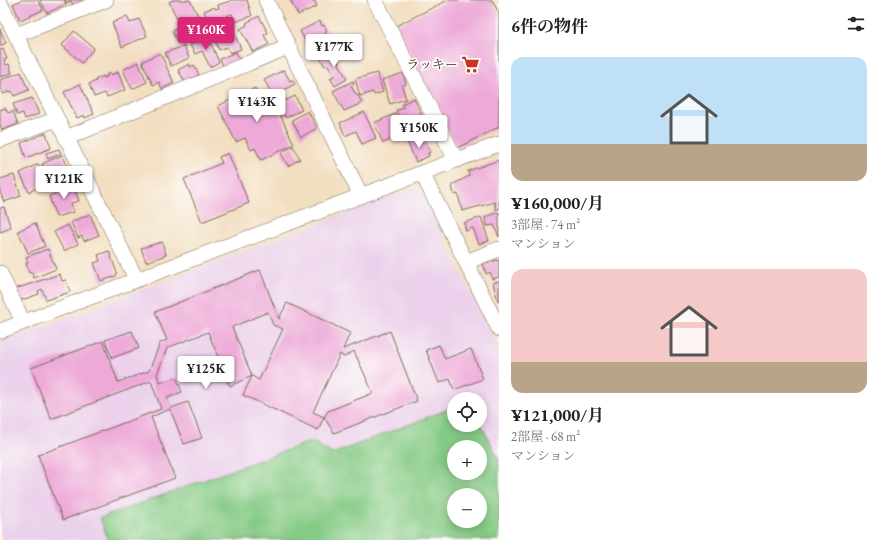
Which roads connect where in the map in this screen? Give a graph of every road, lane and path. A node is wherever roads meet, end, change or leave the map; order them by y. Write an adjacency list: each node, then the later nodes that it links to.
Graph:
1 (106, 0): 5 (street)
2 (266, 0): 6 (street)
3 (375, 0): 11 (street)
4 (0, 3): 5 (street)
5 (16, 34): 7 (street)
6 (288, 47): 8 (street); 13 (street)
7 (57, 120): 8 (street); 9 (street)
8 (66, 138): 17 (street)
9 (0, 140)
10 (499, 144): 11 (street)
11 (456, 160): 12 (street)
12 (422, 173): 13 (street); 15 (street)
13 (361, 196): 17 (street)
14 (499, 249): 15 (street)
15 (466, 262): 19 (street)
16 (0, 273): 18 (street)
17 (136, 280): 18 (street)
18 (23, 322): 20 (street)
19 (499, 329)
20 (0, 331)

